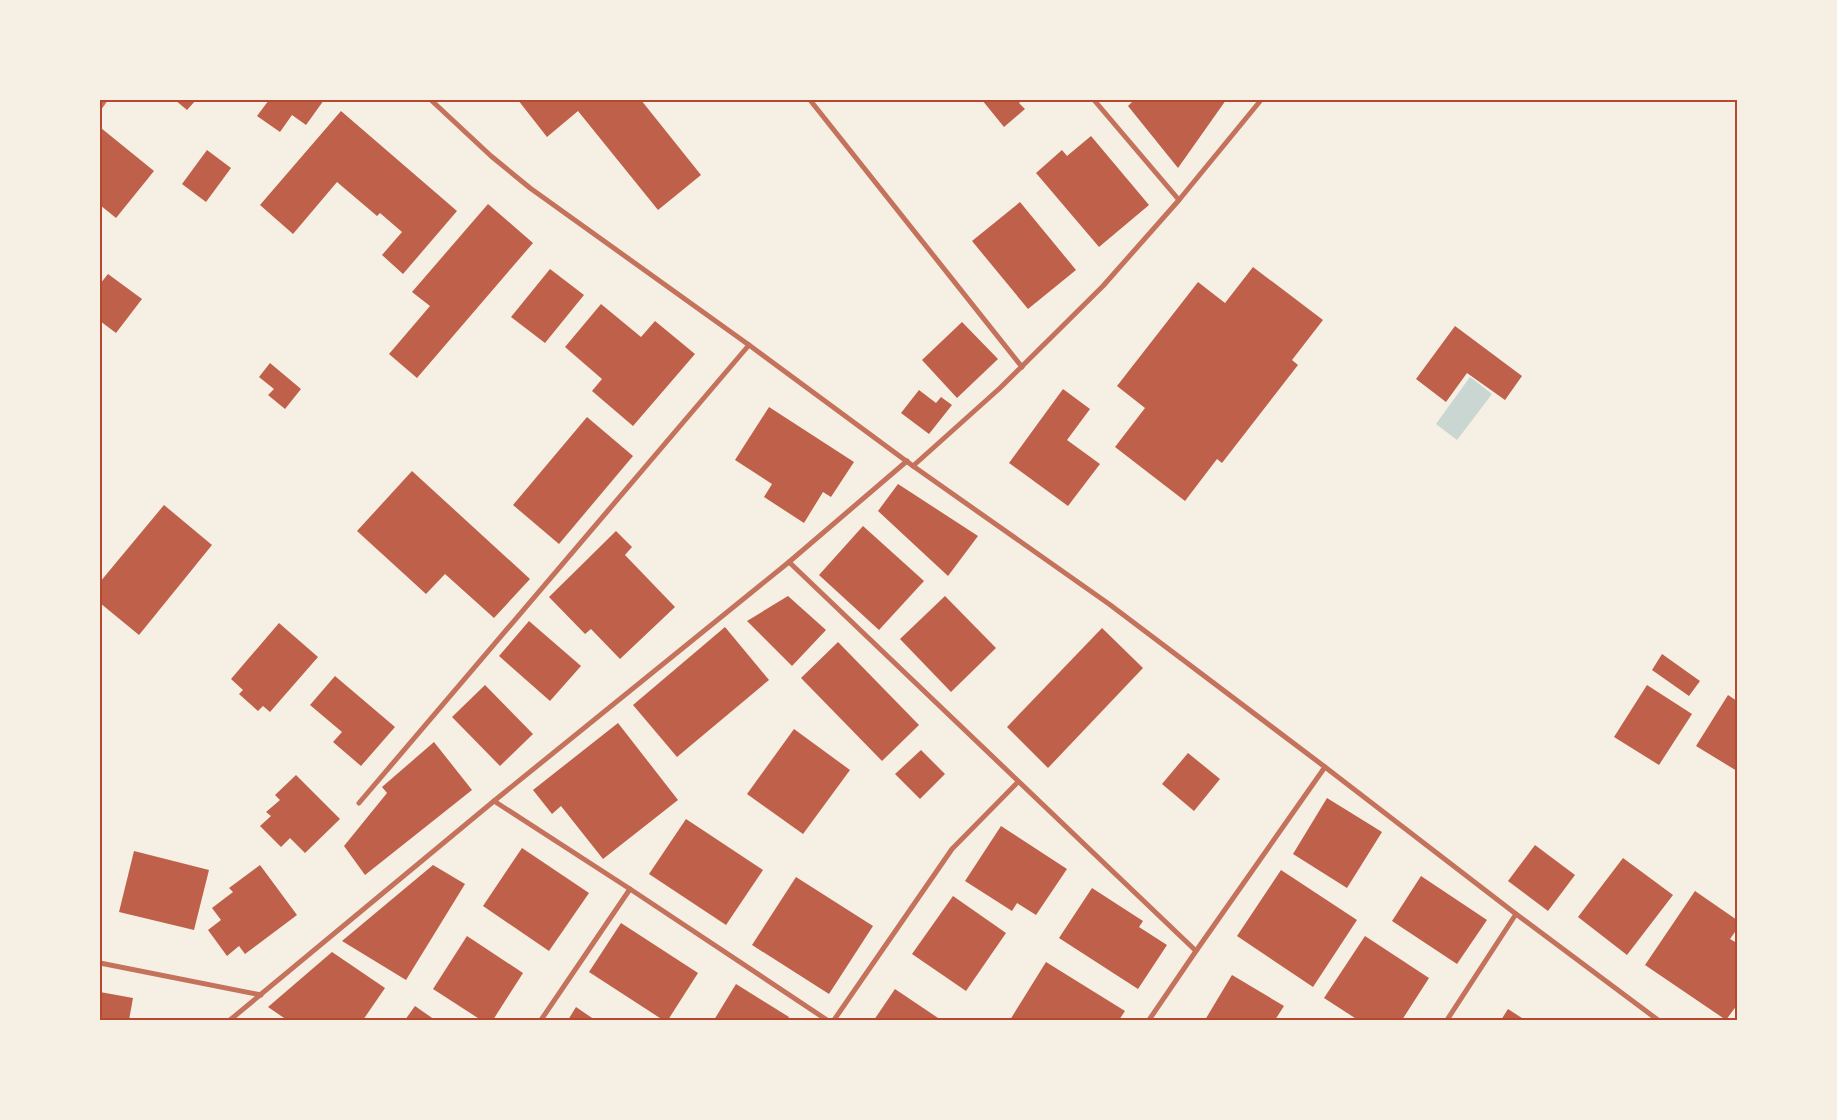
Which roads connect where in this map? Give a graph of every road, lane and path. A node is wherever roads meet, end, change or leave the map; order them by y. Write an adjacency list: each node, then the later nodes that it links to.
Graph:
1 (105, 100): 6 (street)
2 (431, 100): 8 (street)
3 (810, 100): 9 (street)
4 (1094, 100): 7 (street)
5 (1261, 100): 7 (street)
6 (100, 107)
7 (1179, 200): 9 (street)
8 (748, 345): 10 (street); 16 (street)
9 (1022, 367): 11 (street)
10 (907, 461): 11 (street); 12 (street)
11 (913, 466): 13 (street)
12 (789, 562): 14 (street); 15 (street)
13 (1325, 767): 18 (street); 19 (street)
14 (1018, 782): 19 (street); 25 (street)
15 (494, 801): 17 (street); 21 (street)
16 (359, 803)
17 (630, 889): 23 (street); 24 (street)
18 (1516, 914): 27 (street); 28 (street)
19 (1196, 950): 26 (street)
20 (100, 962): 21 (street)
21 (261, 995): 22 (street)
22 (230, 1020)
23 (541, 1020)
24 (826, 1020)
25 (834, 1020)
26 (1149, 1020)
27 (1448, 1020)
28 (1658, 1020)

